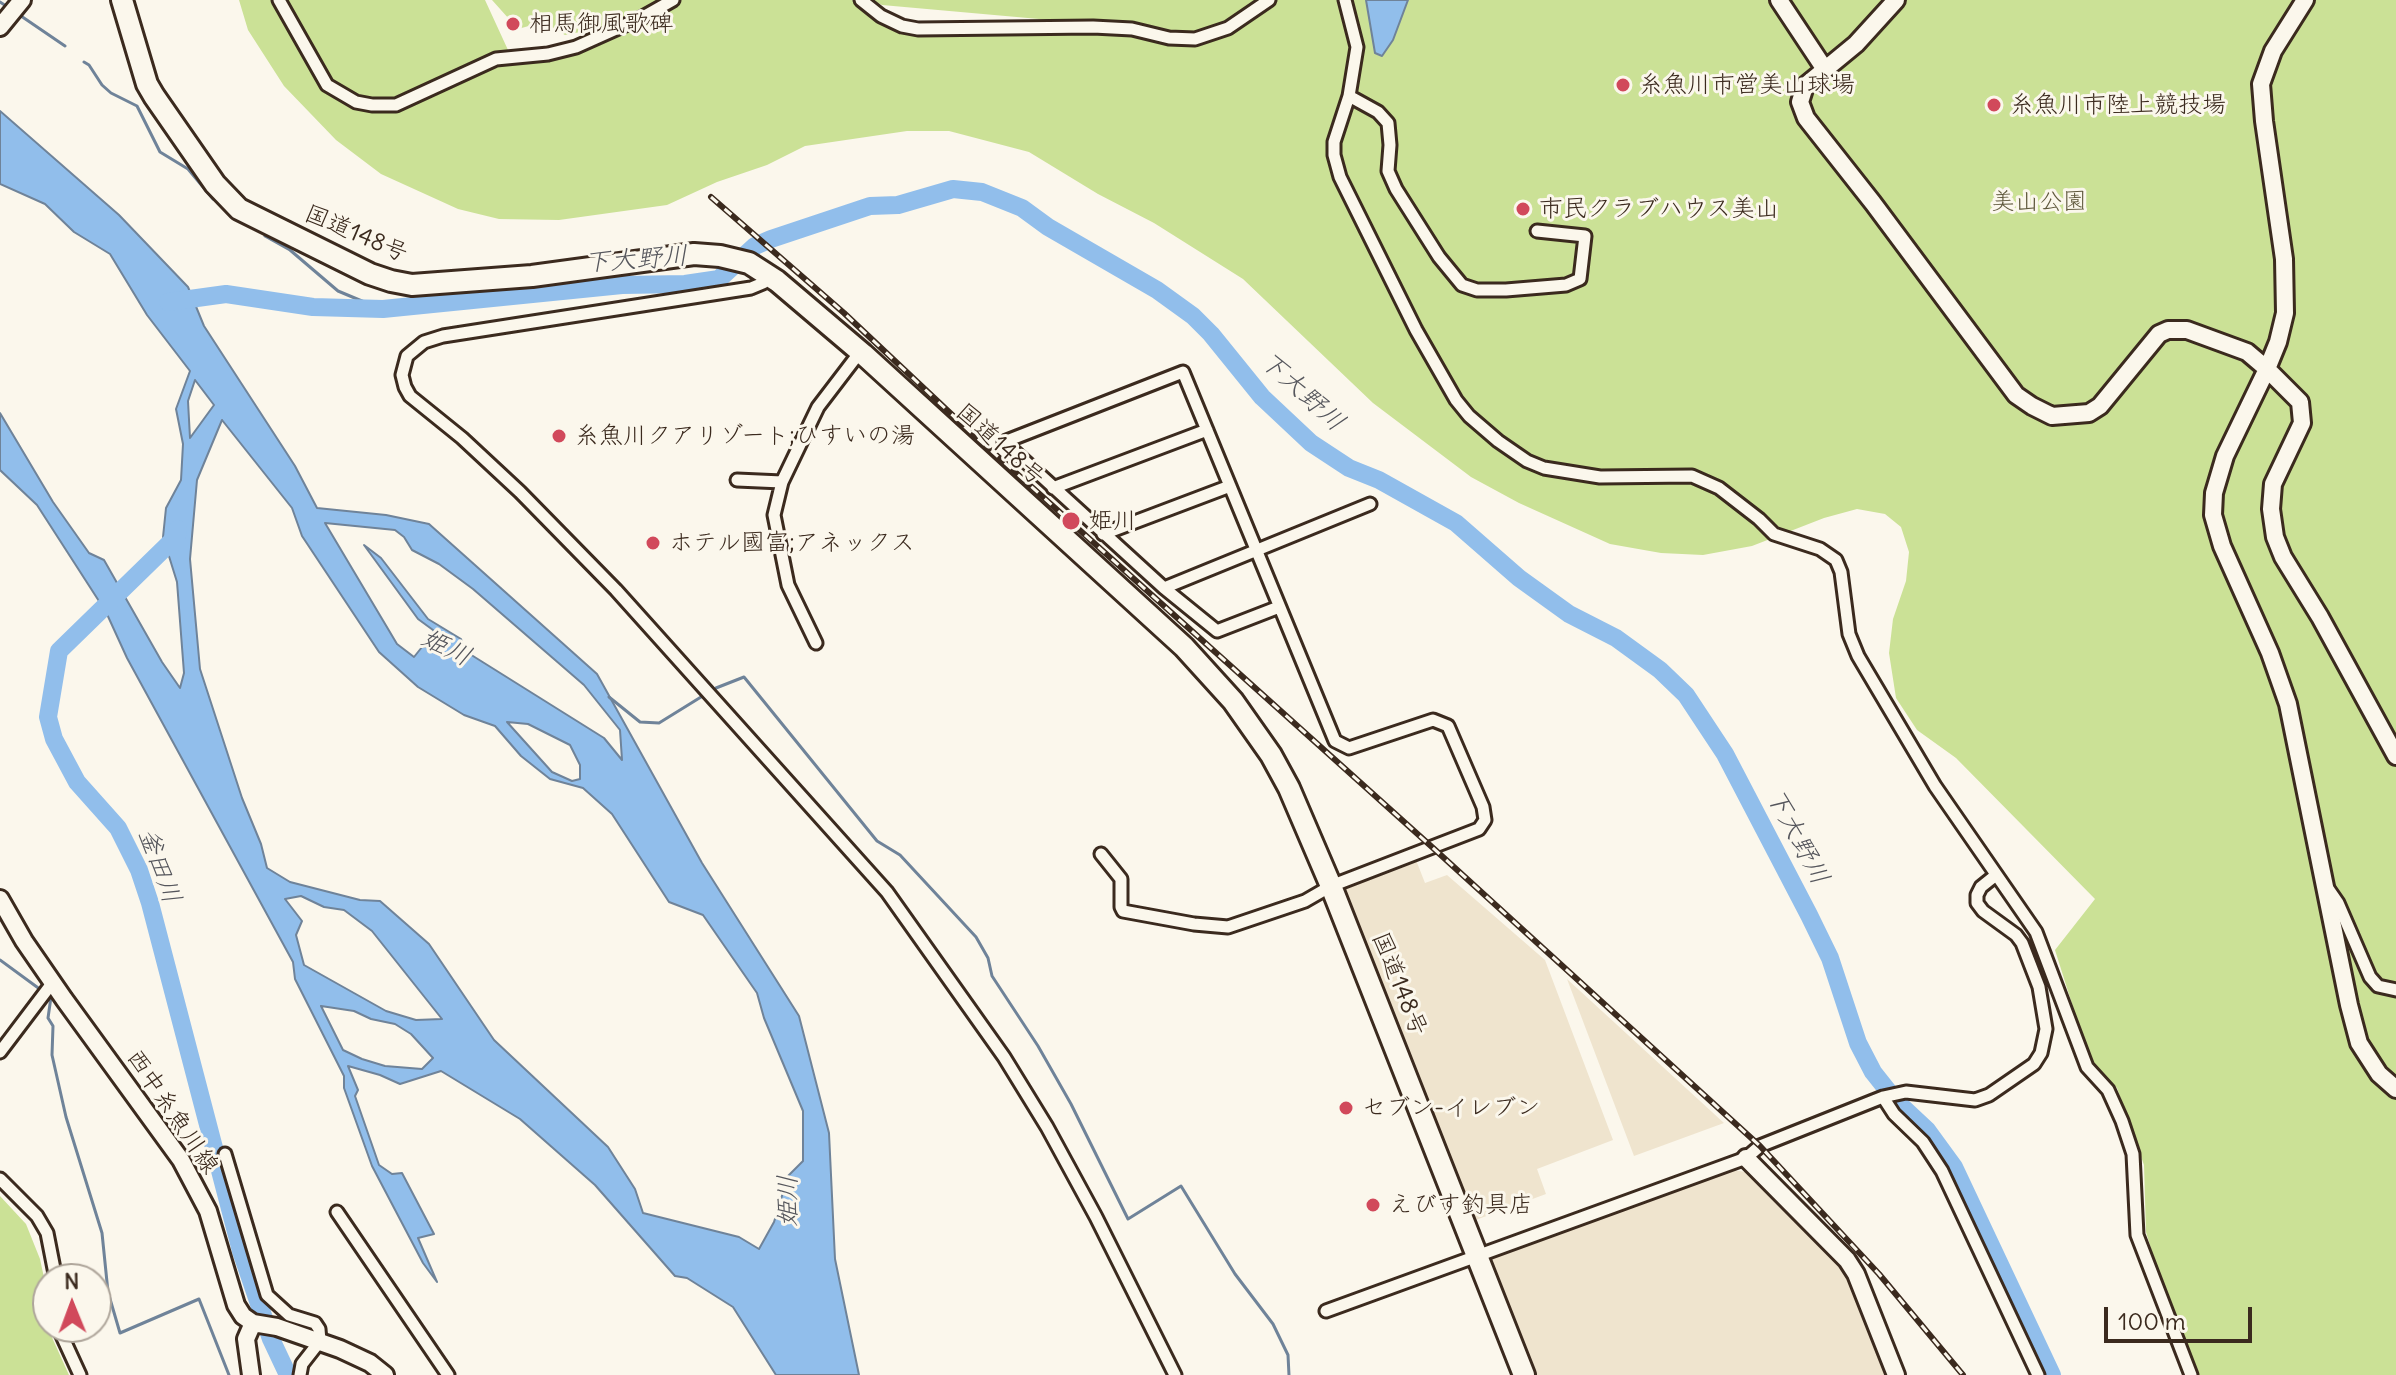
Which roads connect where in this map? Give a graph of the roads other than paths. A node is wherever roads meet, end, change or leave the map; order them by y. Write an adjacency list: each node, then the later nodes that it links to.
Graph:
1 (22, 0): 11 (street)
2 (122, 0): 15 (highway, 国道148号)
3 (279, 0): 4 (street)
4 (673, 0)
5 (861, 0): 6 (street)
6 (1269, 0)
7 (1345, 0): 13 (street)
8 (1779, 0): 12 (street)
9 (1896, 0): 12 (street)
10 (2305, 0): 17 (street)
11 (0, 27)
12 (1824, 68): 17 (street)
13 (1349, 96): 14 (street); 31 (street)
14 (1537, 231)
15 (768, 274): 16 (highway, 国道148号); 55 (street)
16 (860, 352): 20 (street); 33 (highway, 国道148号)
17 (2267, 369): 29 (street); 32 (street)
18 (1207, 430): 21 (street); 22 (street); 22 (street)
19 (737, 480): 20 (street)
20 (782, 482): 28 (street)
21 (1230, 486): 24 (street); 25 (street)
22 (1053, 488): 24 (street)
23 (1370, 504): 25 (street)
24 (1103, 534): 26 (street)
25 (1259, 551): 26 (street); 27 (street)
26 (1164, 588): 27 (street)
27 (1279, 607): 33 (street)
28 (816, 643)
29 (2396, 756)
30 (1101, 854): 33 (street)
31 (1996, 875): 39 (street); 59 (street)
32 (2323, 881): 36 (street); 38 (street)
33 (1331, 886): 44 (highway, 国道148号)
34 (0, 899): 35 (street, 西中糸魚川線)
35 (53, 982): 37 (street); 47 (street, 西中糸魚川線)
36 (2396, 990)
37 (0, 1052)
38 (2396, 1089)
39 (1883, 1097): 41 (street); 58 (street)
40 (225, 1154): 48 (street)
41 (1746, 1158): 44 (street); 57 (street)
42 (0, 1179): 45 (street)
43 (337, 1212): 54 (street)
44 (1477, 1255): 46 (street); 56 (highway, 国道148号)
45 (53, 1263)
46 (1326, 1311)
47 (253, 1323): 48 (street); 51 (street)
48 (320, 1341): 52 (street); 53 (street)
49 (65, 1343): 50 (street)
50 (80, 1375)
51 (251, 1375)
52 (300, 1375)
53 (385, 1375)
54 (448, 1375)
55 (1175, 1375)
56 (1524, 1375)
57 (1896, 1375)
58 (2038, 1375)
59 (2191, 1375)

